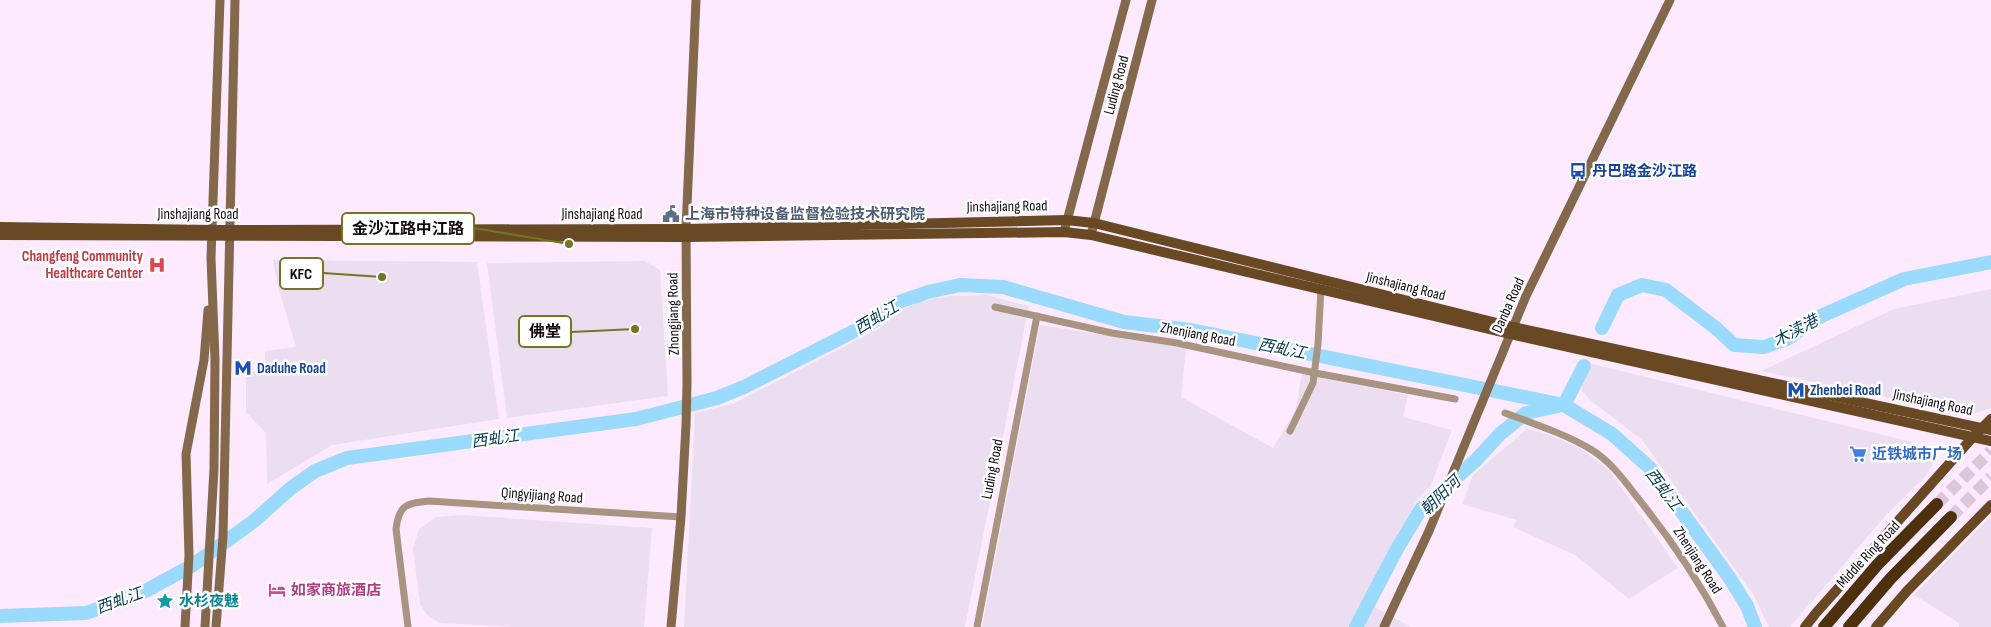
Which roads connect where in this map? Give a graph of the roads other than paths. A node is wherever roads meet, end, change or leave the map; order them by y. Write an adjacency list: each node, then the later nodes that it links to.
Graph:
1 (220, 0): 12 (main road)
2 (235, 0): 13 (main road)
3 (696, 0): 11 (main road, Zhongjiang Road)
4 (1126, 0): 7 (main road, Luding Road)
5 (1152, 0): 8 (main road, Luding Road)
6 (1670, 0): 20 (main road, Danba Road)
7 (1066, 220): 8 (main road, Jinshajiang Road); 10 (main road, Luding Road); 11 (main road, Jinshajiang Road)
8 (1094, 223): 15 (main road, Luding Road); 20 (main road, Jinshajiang Road)
9 (0, 227): 12 (main road, Jinshajiang Road)
10 (1064, 232): 11 (main road, Jinshajiang Road); 15 (main road, Jinshajiang Road)
11 (686, 233): 13 (main road, Jinshajiang Road); 31 (main road, Zhongjiang Road)
12 (212, 234): 13 (main road, Jinshajiang Road); 14 (main road, Jinshajiang Road); 17 (main road)
13 (231, 234): 35 (main road)
14 (0, 235)
15 (1091, 235): 16 (main road, Jinshajiang Road)
16 (1321, 290): 20 (main road, Jinshajiang Road); 21 (street)
17 (212, 298): 33 (main road); 34 (main road)
18 (995, 307): 19 (street, Zhenjiang Road)
19 (1037, 316): 21 (street, Zhenjiang Road); 38 (street, Luding Road)
20 (1511, 330): 25 (main road, Jinshajiang Road); 27 (main road, Jinshajiang Road); 39 (main road, Danba Road)
21 (1315, 371): 22 (street, Zhenjiang Road); 26 (street)
22 (1455, 400)
23 (1505, 413): 40 (street, Zhenjiang Road)
24 (1991, 419): 25 (main road)
25 (1987, 429): 27 (main road)
26 (1290, 431)
27 (1973, 437): 28 (main road, Jinshajiang Road); 41 (main road)
28 (1991, 441)
29 (1938, 504): 42 (highway, Middle Ring Road)
30 (1991, 505): 44 (main road)
31 (680, 517): 36 (street, Qingyijiang Road); 37 (main road, Zhongjiang Road)
32 (1951, 517): 43 (highway)
33 (185, 627)
34 (205, 627)
35 (216, 627)
36 (408, 627)
37 (671, 627)
38 (976, 627)
39 (1384, 627)
40 (1724, 627)
41 (1805, 627)
42 (1824, 627)
43 (1849, 627)
44 (1876, 627)

